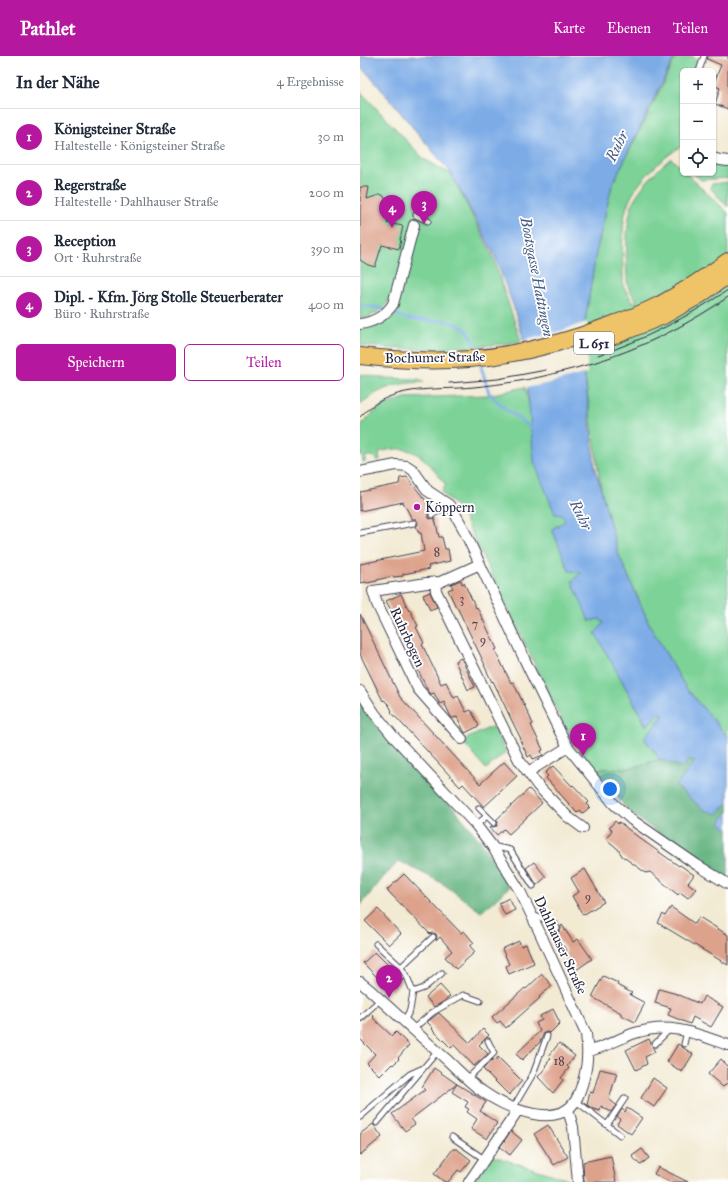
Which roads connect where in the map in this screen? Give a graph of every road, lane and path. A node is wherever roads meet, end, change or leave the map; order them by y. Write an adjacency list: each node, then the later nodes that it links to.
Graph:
1 (704, 56): 2 (lane)
2 (699, 68)
3 (716, 159): 4 (street)
4 (728, 161)
5 (415, 220): 6 (lane); 9 (street)
6 (428, 221)
7 (728, 261): 11 (main road, Bochumer Straße / L 651)
8 (728, 275): 11 (main road, Bochumer Straße / L 651)
9 (360, 324)
10 (360, 356): 11 (main road, Bochumer Straße / L 651)
11 (446, 365): 12 (main road, Bochumer Straße / L 651)
12 (360, 366)
13 (360, 472): 14 (street)
14 (449, 505): 15 (lane); 18 (street)
15 (432, 515)
16 (414, 523): 17 (lane)
17 (360, 533)
18 (480, 564): 19 (street, Ruhrbogen); 22 (street)
19 (434, 582): 21 (street, Ruhrbogen); 23 (street)
20 (360, 690): 27 (street, Dahlhauser Straße)
21 (462, 739)
22 (568, 747): 23 (street); 30 (street)
23 (528, 772): 28 (street)
24 (479, 808): 25 (lane)
25 (487, 816): 26 (lane); 27 (lane)
26 (494, 823)
27 (476, 825): 29 (street, Dahlhauser Straße)
28 (583, 828)
29 (492, 846): 31 (lane); 32 (street, Dahlhauser Straße)
30 (728, 884)
31 (533, 886)
32 (531, 915): 33 (lane); 52 (street, Dahlhauser Straße)
33 (557, 928)
34 (433, 937): 36 (lane)
35 (376, 944): 36 (lane)
36 (401, 967): 39 (lane)
37 (442, 974): 39 (lane)
38 (360, 982): 40 (street)
39 (414, 992): 43 (lane)
40 (380, 1000): 42 (lane); 43 (street)
41 (480, 1001): 45 (lane)
42 (360, 1018)
43 (404, 1021): 45 (street)
44 (671, 1028): 46 (street); 49 (lane); 52 (street)
45 (413, 1029): 53 (street)
46 (687, 1031): 50 (lane); 51 (street)
47 (546, 1036): 58 (lane)
48 (488, 1041): 55 (lane)
49 (655, 1044)
50 (684, 1044)
51 (728, 1045)
52 (588, 1051): 57 (street, Dahlhauser Straße)
53 (438, 1052): 54 (lane); 55 (street)
54 (422, 1069): 60 (lane); 61 (lane)
55 (467, 1079): 58 (street)
56 (625, 1098): 62 (lane)
57 (576, 1101): 59 (street, Dahlhauser Straße); 62 (lane)
58 (515, 1109): 59 (street); 65 (street)
59 (568, 1110): 67 (street)
60 (360, 1117)
61 (377, 1123)
62 (606, 1125): 63 (lane)
63 (620, 1135)
64 (452, 1137): 65 (lane)
65 (484, 1159): 66 (street)
66 (469, 1182)
67 (578, 1182)

